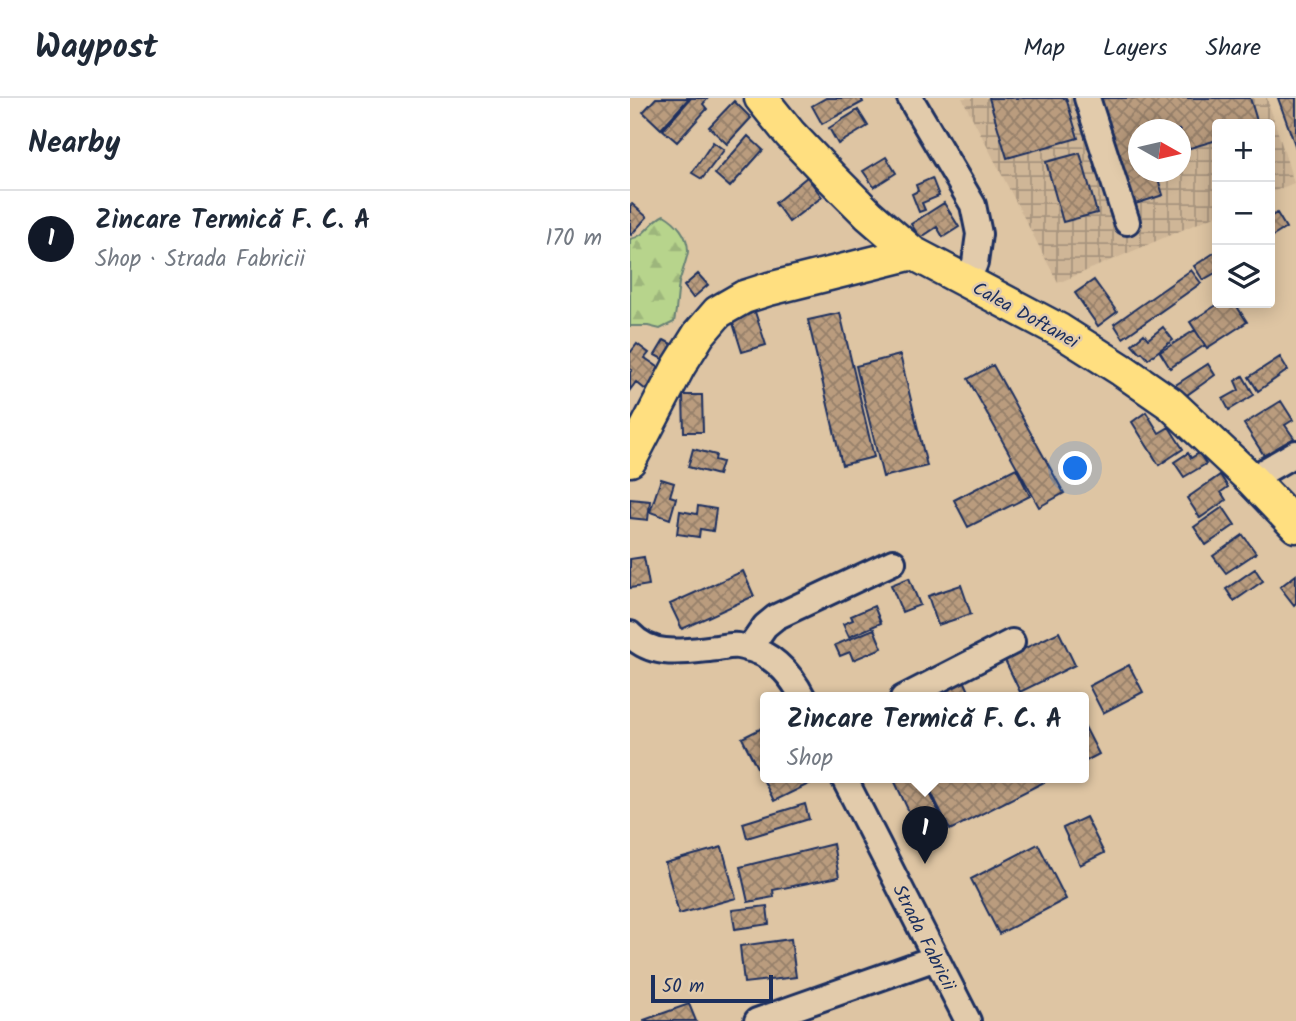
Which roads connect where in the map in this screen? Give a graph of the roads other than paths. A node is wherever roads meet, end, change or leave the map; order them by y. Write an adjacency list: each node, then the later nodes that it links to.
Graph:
1 (761, 98): 5 (main road, Calea Doftanei)
2 (911, 98): 6 (street)
3 (1087, 98): 4 (street)
4 (1127, 222)
5 (913, 253): 6 (main road, Calea Doftanei); 8 (main road)
6 (967, 282): 9 (main road, Calea Doftanei)
7 (1296, 453): 9 (street)
8 (630, 460)
9 (1251, 479): 10 (main road, Calea Doftanei)
10 (1296, 526)
11 (893, 562): 14 (street)
12 (630, 634): 14 (street)
13 (1012, 642): 16 (street)
14 (749, 649): 15 (street)
15 (800, 692)
16 (915, 692)
17 (847, 783): 18 (street, Strada Fabricii)
18 (936, 958): 19 (street); 20 (street, Strada Fabricii)
19 (757, 1021)
20 (968, 1021)

